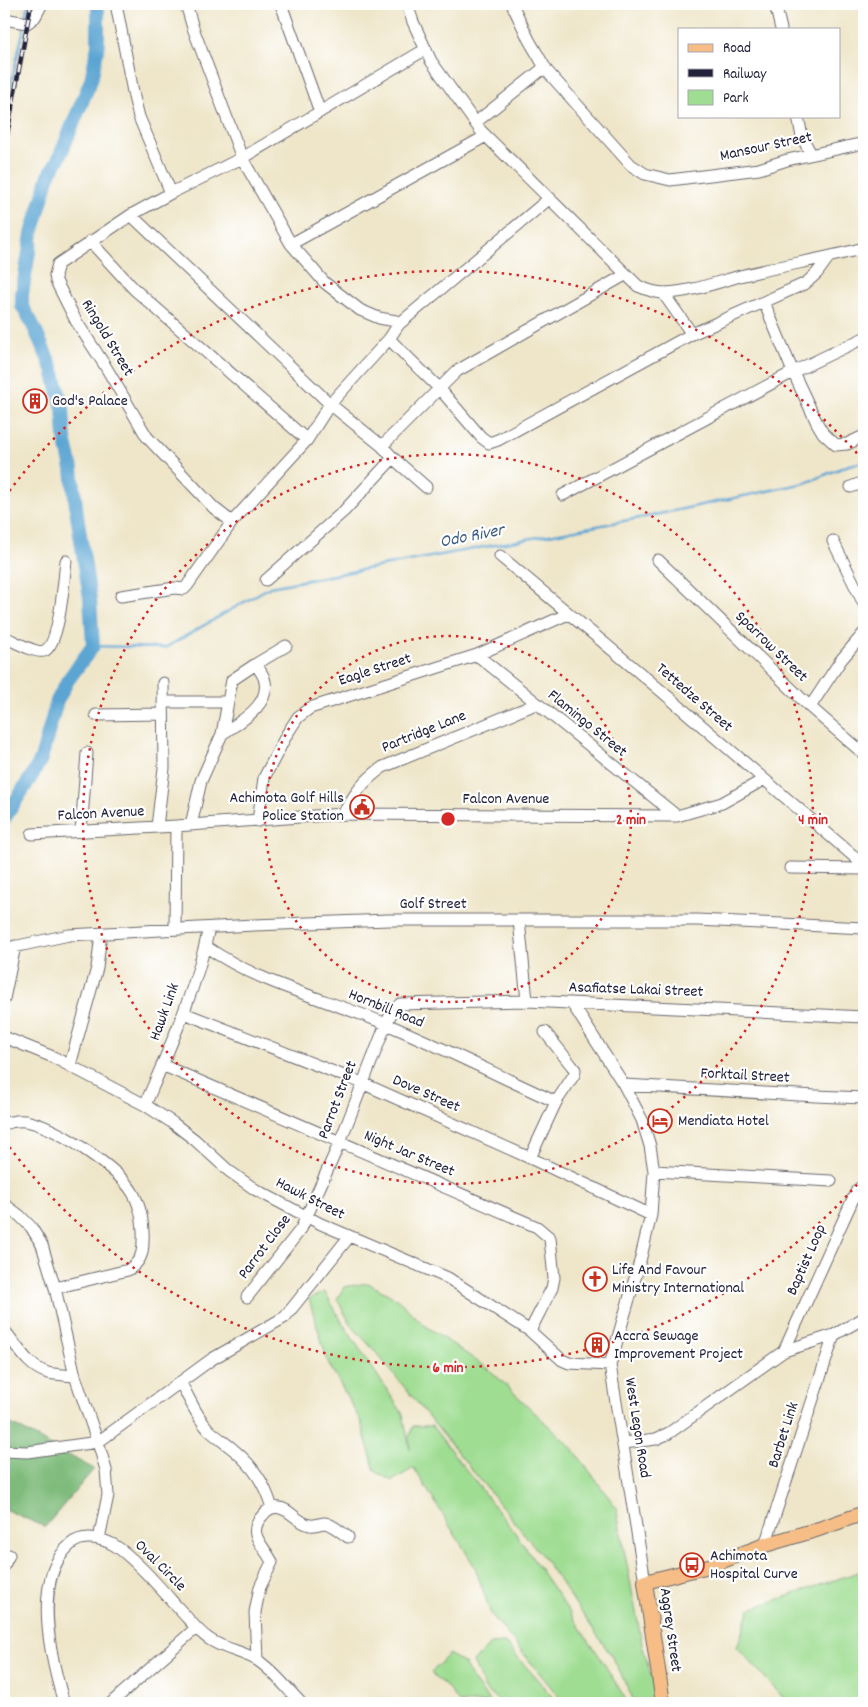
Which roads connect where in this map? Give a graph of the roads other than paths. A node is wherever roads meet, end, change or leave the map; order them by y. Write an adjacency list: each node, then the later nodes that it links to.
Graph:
1 (42, 4): 8 (street)
2 (116, 4): 19 (street)
3 (186, 4): 18 (street)
4 (280, 4): 12 (street)
5 (407, 4): 10 (street)
6 (512, 4): 11 (street)
7 (776, 4): 9 (street)
8 (4, 19)
9 (781, 28)
10 (426, 49): 12 (street, Ringold Street); 14 (street)
11 (545, 67): 14 (street); 17 (street, Mansour Street)
12 (320, 112): 18 (street, Ringold Street)
13 (798, 118): 17 (street)
14 (475, 123): 15 (street)
15 (486, 136): 20 (street); 23 (street)
16 (864, 143): 17 (street, Mansour Street)
17 (811, 154)
18 (242, 158): 19 (street, Ringold Street); 23 (street)
19 (171, 193): 21 (street, Ringold Street)
20 (550, 198): 26 (street); 29 (street)
21 (131, 216): 22 (street, Ringold Street); 35 (street)
22 (90, 241): 37 (street); 44 (street, Ringold Street)
23 (291, 244): 29 (street)
24 (864, 248): 25 (street)
25 (828, 258): 27 (street); 28 (street)
26 (625, 275): 27 (street); 34 (street)
27 (663, 293): 30 (street)
28 (764, 302): 30 (street); 33 (street)
29 (399, 324): 32 (street)
30 (692, 334): 34 (street)
31 (864, 338): 33 (street)
32 (389, 339): 34 (street); 35 (street)
33 (793, 372): 36 (street); 43 (street)
34 (439, 388): 38 (street)
35 (330, 404): 37 (street); 38 (street)
36 (864, 436)
37 (307, 440): 44 (street)
38 (382, 446): 39 (street)
39 (393, 458): 41 (street); 49 (street)
40 (864, 482): 42 (street)
41 (426, 487)
42 (851, 487)
43 (563, 495)
44 (232, 522): 50 (street)
45 (833, 541): 51 (street)
46 (500, 556): 52 (street, Tettedze Street)
47 (658, 560): 62 (street, Sparrow Street)
48 (66, 561): 54 (street)
49 (266, 580)
50 (121, 596)
51 (864, 604)
52 (568, 614): 56 (street, Eagle Street); 68 (street, Tettedze Street)
53 (864, 633): 62 (street)
54 (4, 637)
55 (286, 646): 57 (street)
56 (477, 655): 61 (street, Flamingo Street); 71 (street, Eagle Street)
57 (256, 664): 60 (street); 65 (street)
58 (163, 682): 59 (street)
59 (163, 702): 60 (street); 63 (street)
60 (228, 702): 65 (street)
61 (536, 704): 69 (street, Partridge Lane); 70 (street, Flamingo Street)
62 (810, 707): 67 (street, Sparrow Street)
63 (162, 714): 64 (street); 74 (street)
64 (96, 715)
65 (222, 734): 72 (street)
66 (87, 753): 75 (street)
67 (864, 754)
68 (763, 780): 70 (street, Falcon Avenue); 77 (street, Tettedze Street)
69 (343, 814): 70 (street, Falcon Avenue); 71 (street, Falcon Avenue)
70 (677, 816)
71 (258, 820): 72 (street, Falcon Avenue)
72 (191, 825): 73 (street, Falcon Avenue)
73 (176, 826): 74 (street, Falcon Avenue); 80 (street)
74 (157, 827): 75 (street, Falcon Avenue)
75 (81, 832): 76 (street, Falcon Avenue)
76 (32, 834)
77 (864, 867): 78 (street, Tettedze Street)
78 (790, 868)
79 (519, 920): 81 (street, Golf Street); 82 (street, Golf Street); 87 (street)
80 (175, 928): 81 (street, Golf Street); 83 (street, Golf Street)
81 (208, 928): 84 (street, Hawk Link)
82 (864, 928)
83 (101, 933): 85 (street, Golf Street); 95 (street)
84 (205, 946): 90 (street, Hawk Link); 92 (street, Hornbill Road)
85 (9, 948): 86 (street)
86 (4, 999)
87 (527, 1001): 88 (street, Asafiatse Lakai Street); 89 (street, Asafiatse Lakai Street)
88 (407, 1003): 92 (street, Parrot Street)
89 (573, 1004): 91 (street, Asafiatse Lakai Street); 98 (street, West Legon Road)
90 (184, 1012): 96 (street, Hawk Link); 97 (street, Dove Street)
91 (864, 1016)
92 (386, 1024): 97 (street, Parrot Street); 100 (street, Hornbill Road)
93 (545, 1032): 100 (street)
94 (4, 1037): 95 (street, Hawk Street)
95 (70, 1065): 101 (street, Hawk Street)
96 (162, 1065): 101 (street, Hawk Link); 103 (street, Night Jar Street)
97 (362, 1083): 103 (street, Parrot Street); 104 (street, Dove Street)
98 (624, 1085): 99 (street, Forktail Street); 105 (street, West Legon Road)
99 (864, 1098)
100 (556, 1102): 104 (street)
101 (145, 1105): 110 (street, Hawk Street)
102 (4, 1124): 112 (street)
103 (340, 1142): 110 (street, Parrot Street); 116 (street, Night Jar Street)
104 (530, 1158): 109 (street, Dove Street)
105 (654, 1171): 106 (street); 109 (street, West Legon Road)
106 (831, 1181)
107 (864, 1185): 118 (street, Baptist Loop)
108 (4, 1204): 112 (street)
109 (651, 1215): 119 (street, West Legon Road)
110 (307, 1216): 111 (street, Hawk Street); 113 (street, Parrot Close)
111 (349, 1237): 116 (street, Hawk Street); 121 (street)
112 (55, 1288): 120 (street)
113 (247, 1297)
114 (864, 1318): 117 (street)
115 (4, 1330): 120 (street)
116 (530, 1331): 119 (street, Hawk Street)
117 (834, 1335): 118 (street); 129 (street, Barbet Link)
118 (784, 1351): 123 (street)
119 (610, 1365): 123 (street, West Legon Road)
120 (76, 1376): 122 (street)
121 (180, 1382): 122 (street); 125 (street)
122 (98, 1442): 124 (street); 128 (street)
123 (624, 1444): 132 (street, West Legon Road)
124 (4, 1451)
125 (272, 1508): 127 (street); 134 (street)
126 (864, 1513): 129 (main road, Aggrey Street)
127 (348, 1537)
128 (99, 1539): 133 (street, Oval Circle); 135 (street)
129 (765, 1545): 132 (main road, Aggrey Street)
130 (9, 1555): 131 (street)
131 (4, 1566)
132 (645, 1582): 138 (main road, Aggrey Street)
133 (196, 1628): 134 (street, Oval Circle); 136 (street)
134 (257, 1660): 137 (street, Oval Circle)
135 (64, 1703)
136 (111, 1703)
137 (300, 1703)
138 (663, 1703)

